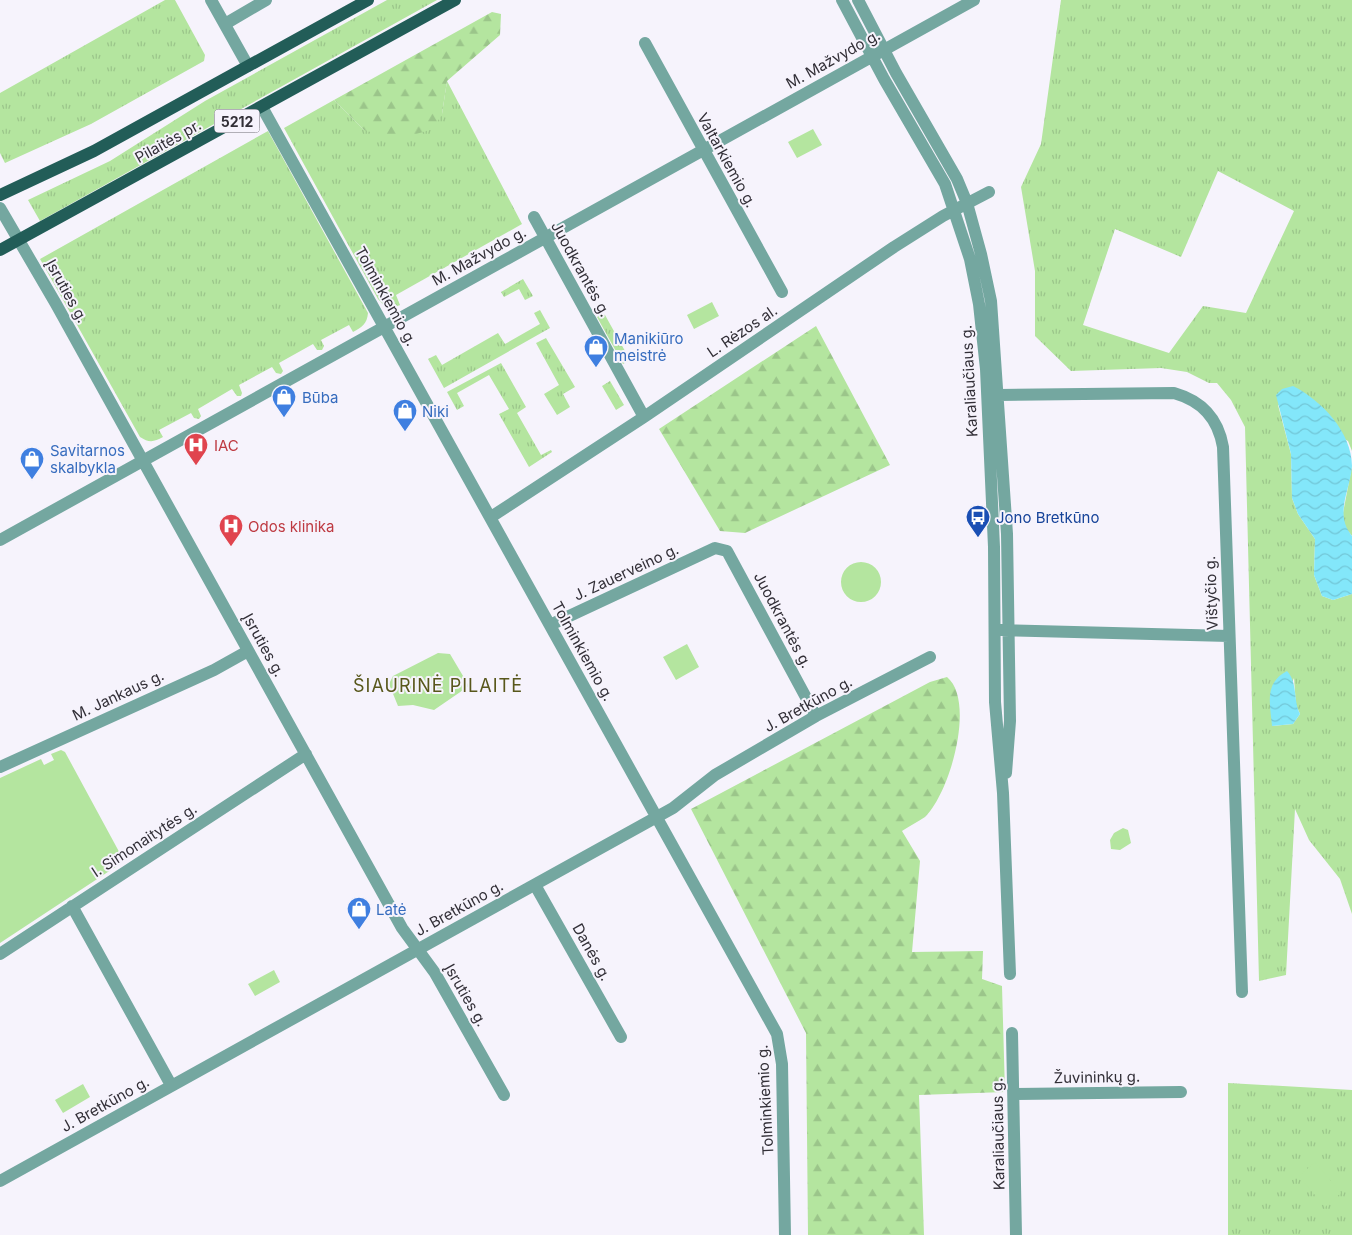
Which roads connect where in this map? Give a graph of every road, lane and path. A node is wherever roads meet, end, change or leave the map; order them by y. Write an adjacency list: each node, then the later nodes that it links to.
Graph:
1 (212, 0): 8 (street)
2 (266, 0): 8 (street)
3 (368, 0): 11 (main road, Pilaitės pr. / 5212)
4 (455, 0): 12 (main road, Pilaitės pr. / 5212)
5 (842, 0): 10 (street, Karaliaučiaus g.)
6 (858, 0): 10 (street, Karaliaučiaus g.)
7 (974, 0): 10 (street, M. Mažvydo g.)
8 (225, 24): 11 (street)
9 (645, 43): 13 (street, Valtarkiemio g.)
10 (879, 53): 13 (street, M. Mažvydo g.); 16 (street, Karaliaučiaus g.); 18 (street, Karaliaučiaus g.)
11 (248, 66): 15 (main road, Pilaitės pr. / 5212)
12 (262, 107): 21 (main road, Pilaitės pr. / 5212); 24 (street, Tolminkiemio g.)
13 (703, 150): 20 (street, M. Mažvydo g.); 23 (street, Valtarkiemio g.)
14 (989, 192): 16 (street, L. Rėzos al.)
15 (0, 195)
16 (967, 204): 18 (street, L. Rėzos al.); 25 (street, Karaliaučiaus g.)
17 (0, 208): 21 (street, Įsruties g.)
18 (955, 210): 26 (street, L. Rėzos al.); 32 (street, Karaliaučiaus g.)
19 (534, 217): 20 (street, Juodkrantės g.)
20 (545, 237): 24 (street, M. Mažvydo g.); 26 (street, Juodkrantės g.)
21 (19, 240): 22 (main road, Pilaitės pr. / 5212); 27 (street, Įsruties g.)
22 (0, 250)
23 (782, 292)
24 (384, 327): 27 (street, M. Mažvydo g.); 28 (street, Tolminkiemio g.)
25 (998, 395): 32 (street, Karaliaučiaus g.); 33 (street, Vištyčio g.)
26 (644, 416): 28 (street, L. Rėzos al.)
27 (143, 461): 29 (street, M. Mažvydo g.); 34 (street, Įsruties g.)
28 (491, 517): 31 (street, Tolminkiemio g.)
29 (0, 540)
30 (715, 548): 31 (street, J. Zauerveino g.); 36 (street, Juodkrantės g.)
31 (550, 625): 39 (street, Tolminkiemio g.)
32 (1002, 630): 33 (street); 44 (street, Karaliaučiaus g.)
33 (1229, 636): 45 (street, Vištyčio g.)
34 (248, 651): 37 (street, Įsruties g.); 38 (street, M. Jankaus g.)
35 (930, 657): 36 (street, J. Bretkūno g.)
36 (816, 716): 39 (street, J. Bretkūno g.)
37 (306, 754): 41 (street, I. Simonaitytės g.); 42 (street, Įsruties g.)
38 (0, 767)
39 (656, 817): 40 (street, J. Bretkūno g.); 53 (street, Tolminkiemio g.)
40 (535, 885): 42 (street, J. Bretkūno g.); 47 (street, Danės g.)
41 (72, 906): 43 (street, I. Simonaitytės g.); 48 (street)
42 (418, 949): 48 (street, J. Bretkūno g.); 51 (street, Įsruties g.)
43 (0, 954)
44 (1010, 974)
45 (1242, 992)
46 (1012, 1033): 50 (street, Karaliaučiaus g.)
47 (621, 1036)
48 (171, 1085): 52 (street, J. Bretkūno g.)
49 (1182, 1092): 50 (street, Žuvininkų g.)
50 (1014, 1094): 54 (street, Karaliaučiaus g.)
51 (504, 1095)
52 (0, 1181)
53 (785, 1235)
54 (1016, 1235)

